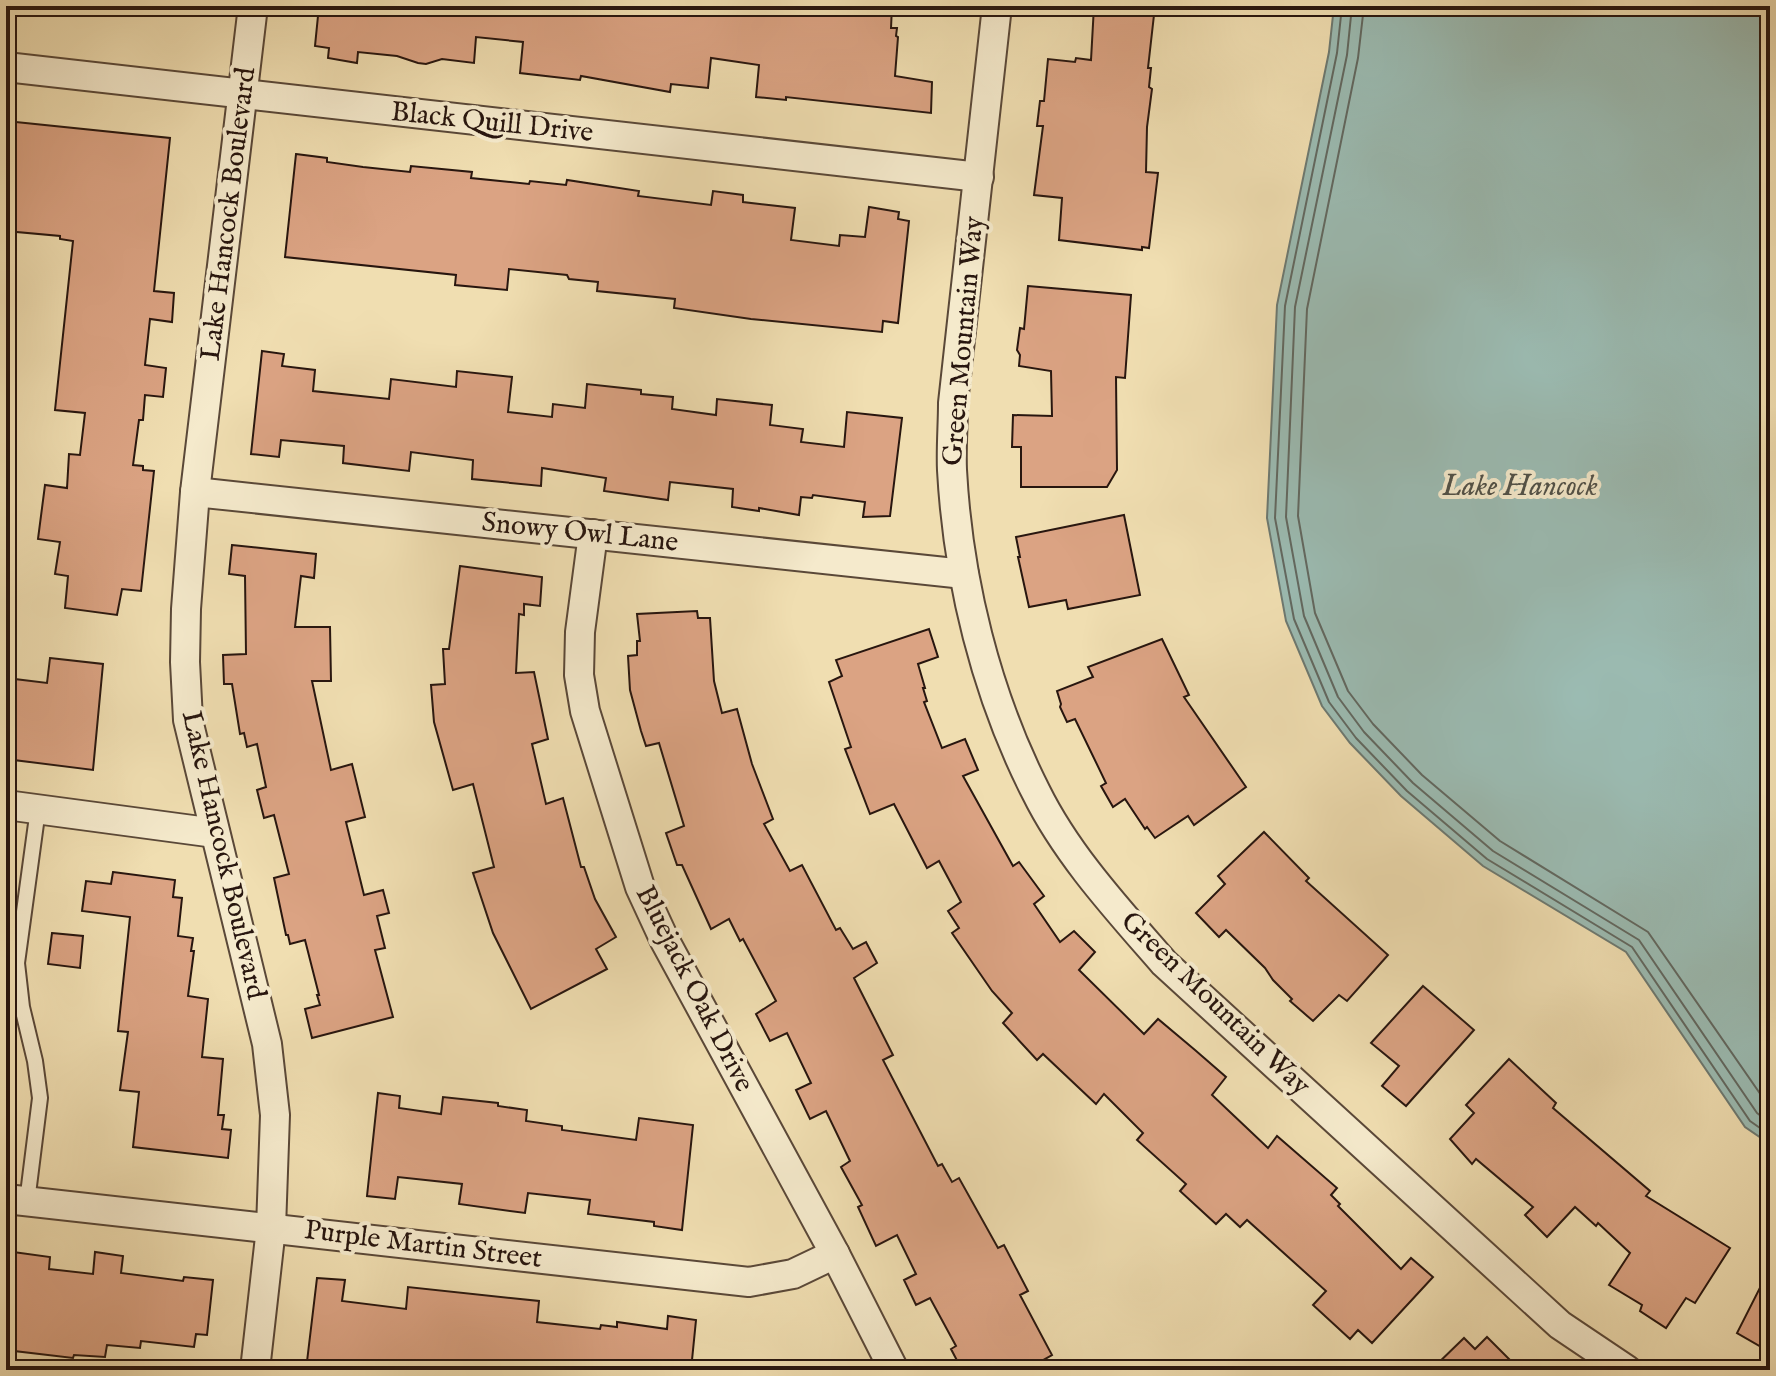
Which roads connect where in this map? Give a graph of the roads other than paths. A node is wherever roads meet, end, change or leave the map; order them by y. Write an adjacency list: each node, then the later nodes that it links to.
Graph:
1 (253, 6): 4 (street, Lake Hancock Boulevard)
2 (997, 6): 5 (street, Green Mountain Way)
3 (6, 67): 4 (street, Black Quill Drive)
4 (243, 95): 5 (street, Black Quill Drive); 6 (street, Lake Hancock Boulevard)
5 (979, 177): 8 (street, Green Mountain Way)
6 (195, 492): 7 (street, Snowy Owl Lane); 11 (street, Lake Hancock Boulevard)
7 (593, 534): 8 (street, Snowy Owl Lane); 16 (street, Bluejack Oak Drive)
8 (964, 574): 19 (street, Green Mountain Way)
9 (6, 805): 10 (street)
10 (38, 809): 11 (street); 13 (lane)
11 (215, 833): 15 (street, Lake Hancock Boulevard)
12 (6, 1006): 13 (lane)
13 (22, 1007): 14 (lane)
14 (17, 1200): 15 (street, Purple Martin Street)
15 (271, 1228): 16 (street, Purple Martin Street); 17 (street, Lake Hancock Boulevard)
16 (835, 1254): 18 (street, Bluejack Oak Drive)
17 (255, 1370)
18 (894, 1370)
19 (1627, 1370)

